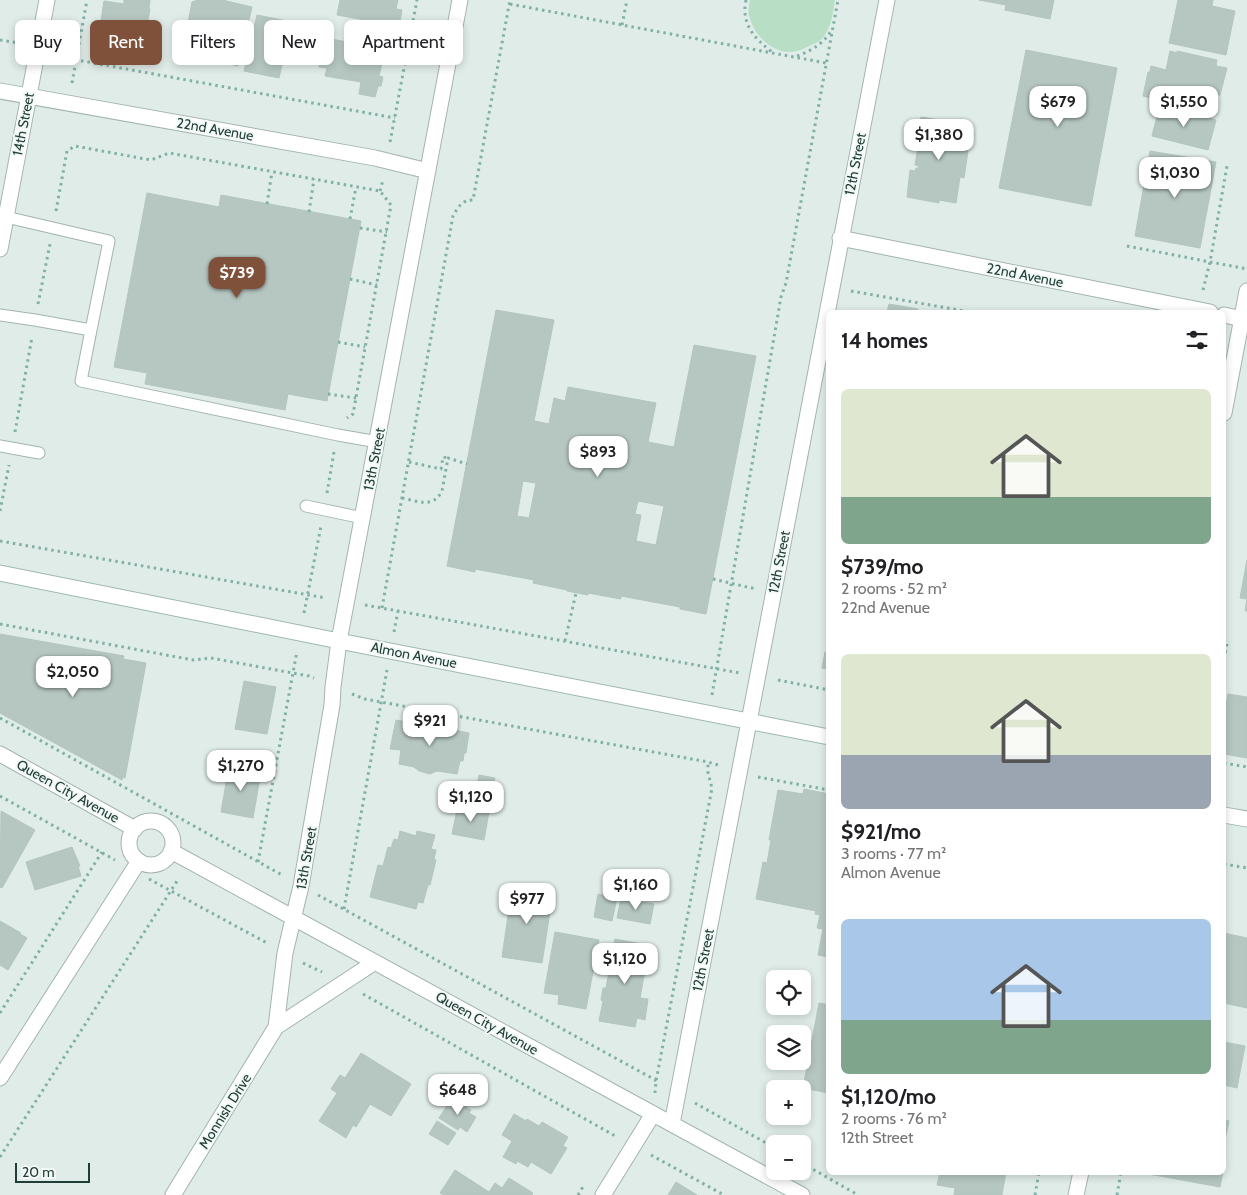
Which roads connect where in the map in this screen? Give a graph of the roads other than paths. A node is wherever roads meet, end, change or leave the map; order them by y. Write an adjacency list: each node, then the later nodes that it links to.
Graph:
1 (47, 0): 5 (street, 14th Street)
2 (460, 0): 6 (street, 13th Street)
3 (886, 0): 8 (street, 12th Street)
4 (0, 91): 5 (street, 22nd Avenue)
5 (28, 96): 6 (street, 22nd Avenue); 7 (street, 14th Street)
6 (428, 171): 19 (street, 13th Street)
7 (6, 217): 9 (street, 14th Street); 17 (lane)
8 (840, 238): 11 (street, 12th Street); 12 (street, 22nd Avenue)
9 (0, 249)
10 (1247, 291): 16 (street)
11 (827, 310)
12 (1199, 310)
13 (826, 313): 26 (street, 12th Street)
14 (0, 315): 17 (lane)
15 (1226, 316): 16 (street)
16 (1244, 320): 18 (street)
17 (91, 330): 19 (lane)
18 (1226, 404)
19 (378, 442): 23 (street, 13th Street)
20 (0, 446): 21 (lane)
21 (38, 453)
22 (306, 506): 23 (lane)
23 (363, 518): 25 (street, 13th Street)
24 (0, 573): 25 (street, Almon Avenue)
25 (339, 641): 26 (street, Almon Avenue); 34 (street, 13th Street)
26 (749, 720): 27 (street, Almon Avenue); 39 (street, 12th Street)
27 (826, 735)
28 (0, 754): 31 (street, Queen City Avenue)
29 (1226, 815): 30 (street)
30 (1247, 819)
31 (135, 828): 32 (street, Queen City Avenue); 33 (street, Queen City Avenue)
32 (171, 851): 33 (street); 34 (street, Queen City Avenue)
33 (139, 861): 37 (street)
34 (293, 918): 35 (street, Queen City Avenue); 36 (street, Monnish Drive)
35 (375, 962): 36 (street, Monnish Drive); 38 (street, Queen City Avenue)
36 (276, 1027): 41 (street, Monnish Drive)
37 (0, 1078)
38 (653, 1114): 39 (street, Queen City Avenue); 42 (street)
39 (672, 1124): 43 (street, Queen City Avenue)
40 (1079, 1175): 44 (street)
41 (173, 1195)
42 (603, 1195)
43 (802, 1195)
44 (1076, 1195)

